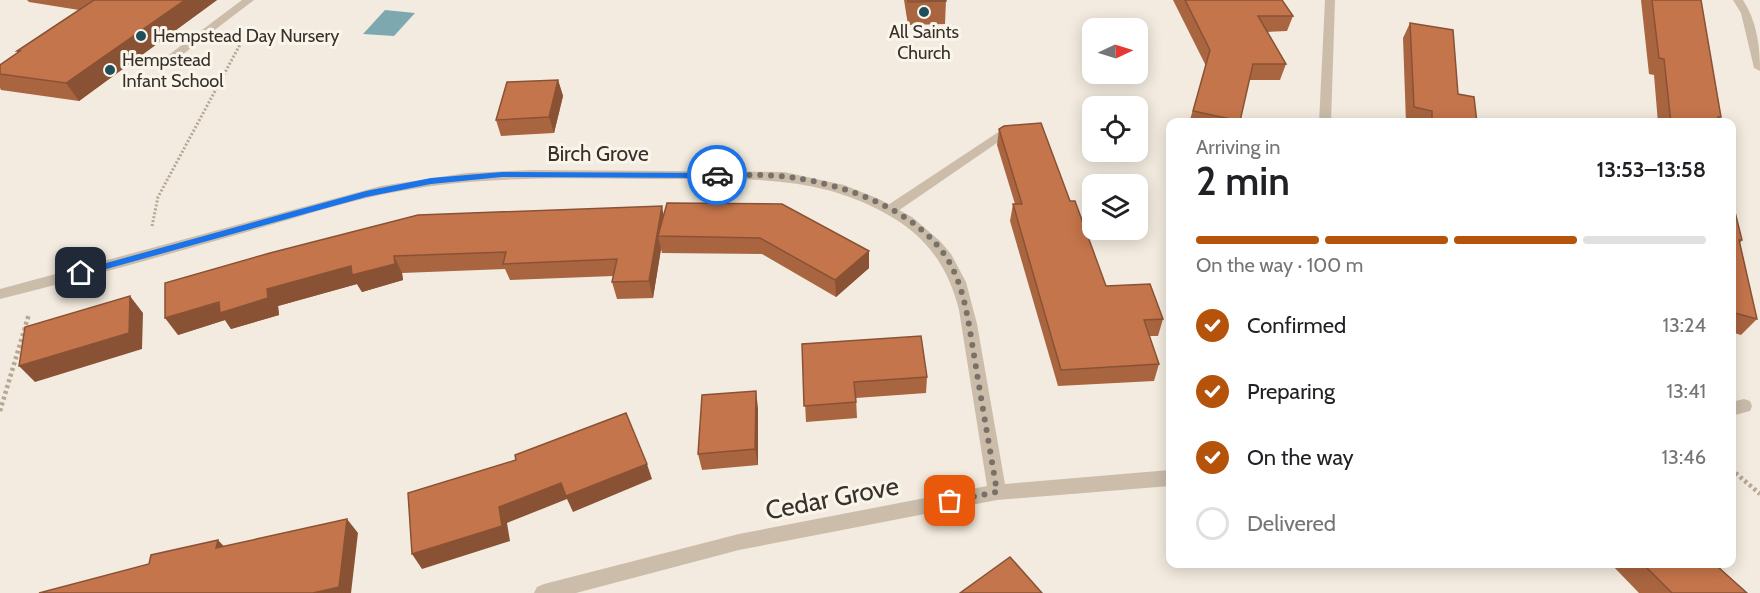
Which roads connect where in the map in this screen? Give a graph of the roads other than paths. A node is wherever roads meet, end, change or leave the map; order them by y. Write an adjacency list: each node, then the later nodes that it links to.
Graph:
1 (249, 0): 4 (street)
2 (1330, 0): 6 (street)
3 (1738, 0): 5 (street)
4 (170, 59)
5 (1760, 68)
6 (1325, 118)
7 (1006, 131): 8 (street)
8 (890, 210): 9 (street, Birch Grove); 11 (street, Birch Grove)
9 (0, 294)
10 (1166, 478): 11 (street, Cedar Grove)
11 (997, 492): 12 (street, Cedar Grove)
12 (544, 593)

